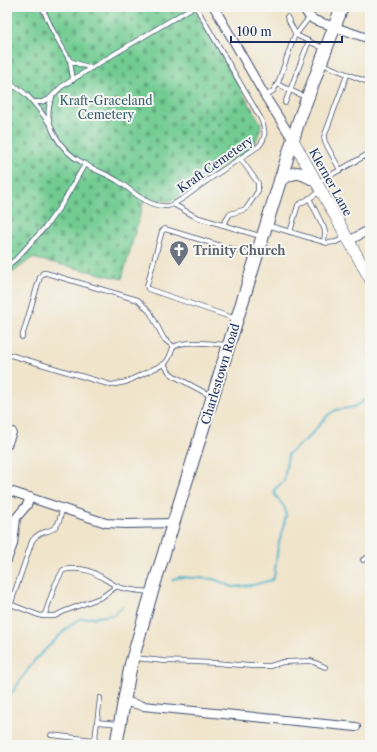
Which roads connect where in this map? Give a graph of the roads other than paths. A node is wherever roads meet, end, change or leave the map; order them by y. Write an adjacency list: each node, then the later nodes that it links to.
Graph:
1 (42, 7): 15 (lane)
2 (193, 7): 17 (lane)
3 (196, 7): 32 (lane, Kraft Cemetery)
4 (214, 7): 24 (street)
5 (303, 7): 8 (street)
6 (312, 7): 8 (lane)
7 (342, 7): 10 (main road, Charlestown Road)
8 (310, 16): 10 (street); 11 (lane)
9 (287, 17): 11 (lane)
10 (335, 26): 12 (street); 14 (main road, Charlestown Road)
11 (296, 35): 13 (lane); 22 (lane)
12 (370, 39)
13 (309, 41): 14 (lane); 23 (lane)
14 (326, 49): 16 (main road, Charlestown Road)
15 (70, 61): 17 (lane); 19 (lane)
16 (320, 64): 18 (lane); 26 (main road, Charlestown Road)
17 (91, 68): 19 (lane)
18 (348, 75): 21 (lane); 34 (lane)
19 (73, 80): 25 (lane)
20 (7, 83): 27 (lane, Kraft Cemetery)
21 (370, 83)
22 (277, 84): 23 (lane); 24 (lane)
23 (290, 90): 26 (lane); 28 (lane)
24 (265, 96): 30 (street)
25 (52, 98): 27 (lane); 29 (lane)
26 (308, 98): 30 (main road, Charlestown Road)
27 (34, 102): 29 (lane, Kraft Cemetery)
28 (285, 103)
29 (50, 124): 33 (lane, Kraft Cemetery)
30 (293, 140): 35 (main road, Charlestown Road); 36 (street, Klerner Lane)
31 (370, 154): 34 (lane)
32 (240, 158): 38 (lane, Kraft Cemetery); 39 (lane)
33 (85, 164): 38 (lane, Kraft Cemetery); 46 (lane)
34 (340, 170): 36 (lane)
35 (280, 180): 36 (main road); 41 (main road, Charlestown Road)
36 (317, 185): 37 (lane); 43 (street, Klerner Lane)
37 (308, 198): 42 (lane); 44 (lane)
38 (173, 204): 39 (lane)
39 (223, 224): 41 (lane)
40 (370, 229): 43 (street)
41 (265, 230): 42 (lane); 45 (main road, Charlestown Road)
42 (290, 232): 44 (lane)
43 (348, 239): 44 (lane); 47 (street, Klerner Lane)
44 (324, 242)
45 (256, 257): 48 (main road, Charlestown Road); 48 (lane)
46 (7, 266)
47 (370, 279)
48 (237, 319): 50 (main road, Charlestown Road)
49 (22, 337): 51 (lane)
50 (229, 345): 51 (lane); 54 (main road, Charlestown Road)
51 (174, 347): 53 (lane)
52 (7, 354): 53 (lane)
53 (164, 364): 54 (lane)
54 (213, 397): 60 (main road, Charlestown Road)
55 (12, 432): 56 (street)
56 (7, 446)
57 (7, 490): 58 (street)
58 (30, 497): 59 (street); 62 (street)
59 (62, 509): 60 (street); 66 (lane)
60 (174, 523): 65 (main road, Charlestown Road)
61 (370, 556): 63 (lane)
62 (7, 560)
63 (363, 560)
64 (117, 586): 65 (lane); 68 (lane); 68 (lane)
65 (151, 592): 69 (main road, Charlestown Road)
66 (10, 604): 67 (lane); 68 (lane)
67 (7, 615)
68 (41, 616)
69 (133, 657): 70 (lane); 72 (main road, Charlestown Road)
70 (326, 667)
71 (100, 698): 73 (lane)
72 (123, 702): 74 (main road, Charlestown Road); 75 (street)
73 (97, 722): 74 (lane); 76 (lane)
74 (119, 724): 77 (main road, Charlestown Road)
75 (356, 727)
76 (51, 735)
77 (116, 745)

